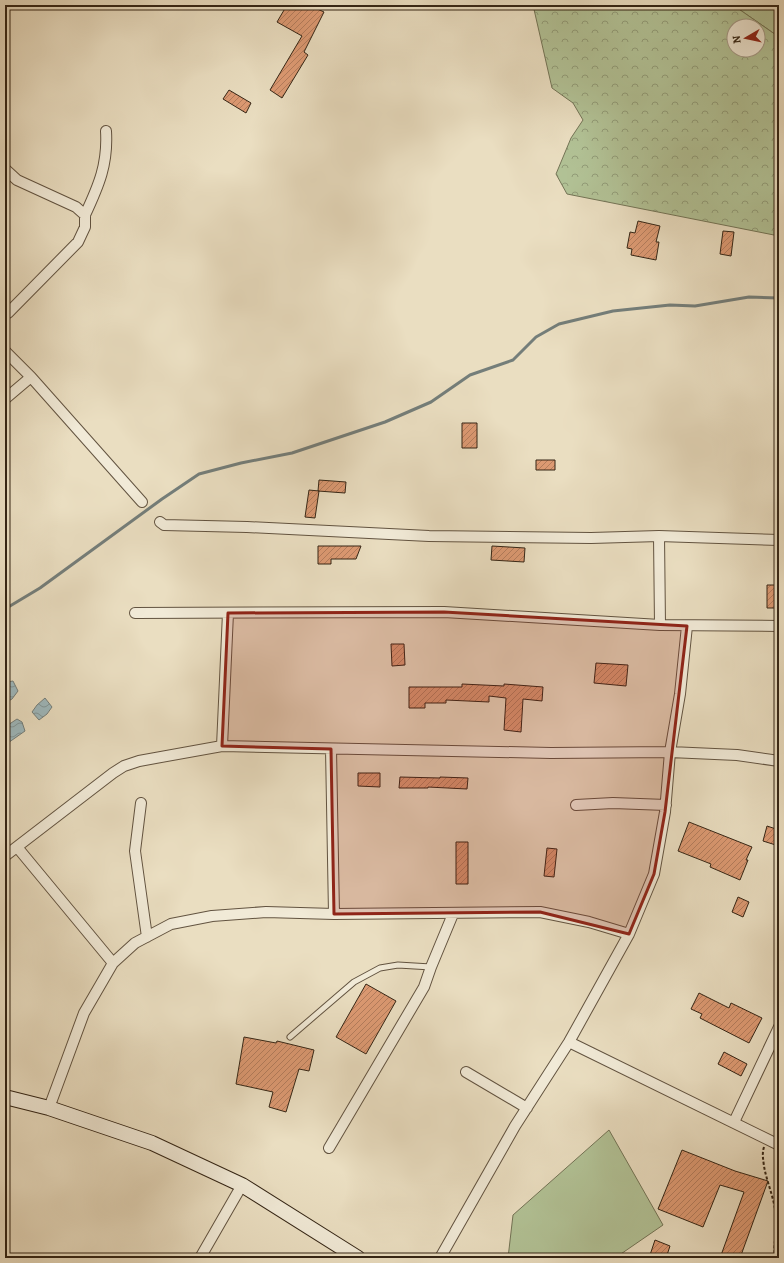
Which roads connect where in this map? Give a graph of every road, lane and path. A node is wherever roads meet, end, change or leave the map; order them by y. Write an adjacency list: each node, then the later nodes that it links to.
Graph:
1 (106, 130): 3 (street)
2 (5, 169): 3 (street)
3 (85, 215): 4 (street)
4 (6, 313)
5 (5, 351): 6 (street)
6 (31, 377): 7 (street); 8 (street)
7 (5, 399)
8 (142, 502)
9 (160, 522): 10 (street)
10 (659, 536): 11 (street); 14 (street)
11 (779, 540)
12 (135, 613): 13 (street)
13 (228, 613): 14 (street); 17 (street)
14 (660, 625): 15 (street)
15 (687, 626): 16 (street); 19 (street)
16 (779, 626)
17 (222, 746): 18 (street); 24 (street)
18 (331, 749): 19 (street); 26 (street)
19 (670, 752): 20 (street); 23 (street)
20 (779, 761)
21 (141, 803): 29 (street)
22 (576, 805): 23 (street)
23 (666, 805): 28 (street)
24 (17, 847): 25 (street); 30 (street)
25 (5, 856)
26 (334, 914): 27 (street); 29 (street)
27 (453, 914): 28 (street); 31 (street)
28 (629, 934): 34 (street)
29 (147, 937): 30 (street)
30 (113, 963): 38 (street)
31 (431, 966): 33 (lane); 43 (street)
32 (779, 1027): 35 (street)
33 (290, 1037)
34 (569, 1042): 39 (street); 40 (street)
35 (776, 1043): 40 (street)
36 (466, 1072): 39 (street)
37 (5, 1097): 38 (street)
38 (49, 1108): 44 (street)
39 (527, 1108): 47 (street)
40 (734, 1122): 41 (street)
41 (766, 1139): 42 (street); 48 (path)
42 (779, 1145)
43 (329, 1148)
44 (242, 1185): 45 (street); 46 (street)
45 (200, 1258)
46 (358, 1258)
47 (440, 1258)
48 (775, 1258)

